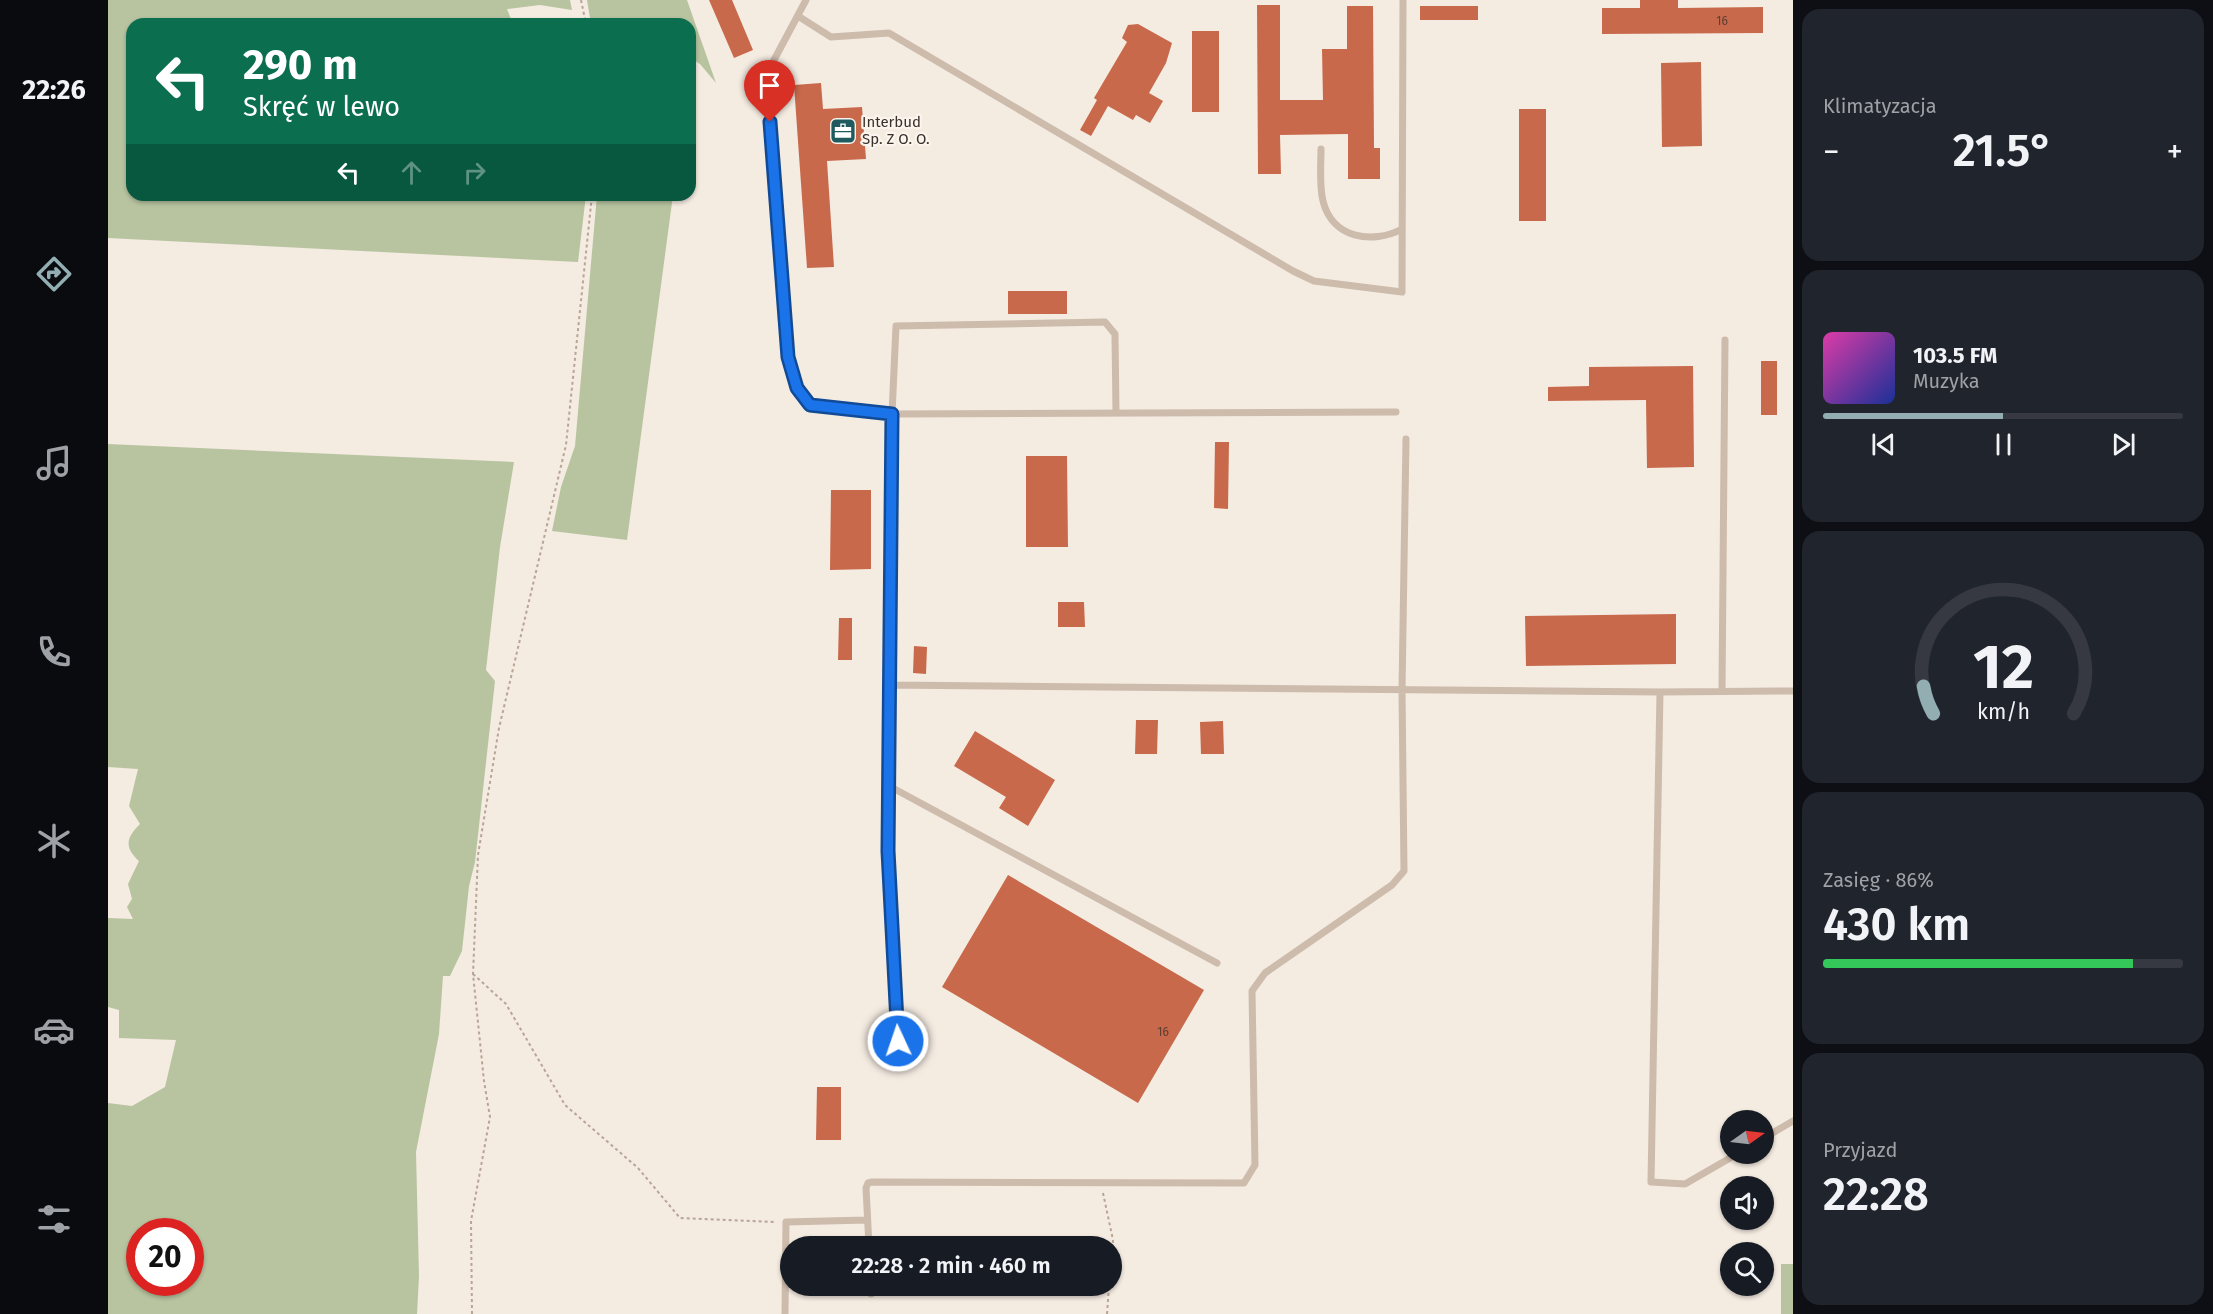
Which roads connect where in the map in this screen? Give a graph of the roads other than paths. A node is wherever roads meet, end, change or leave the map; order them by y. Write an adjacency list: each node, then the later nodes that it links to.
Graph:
1 (806, 0): 3 (lane)
2 (1403, 0): 5 (lane)
3 (798, 16): 5 (lane); 9 (lane)
4 (1321, 149): 5 (lane)
5 (1402, 229)
6 (1725, 340): 13 (lane)
7 (1396, 412): 8 (lane)
8 (1116, 413): 9 (lane); 9 (lane)
9 (892, 414): 11 (lane)
10 (1406, 439): 12 (lane)
11 (890, 685): 12 (lane); 16 (lane)
12 (1402, 690): 15 (lane); 22 (lane)
13 (1722, 690): 14 (lane); 15 (lane)
14 (1793, 691)
15 (1660, 692): 21 (lane)
16 (889, 786): 17 (lane); 18 (lane)
17 (1217, 963)
18 (898, 1041)
19 (1793, 1121): 20 (lane)
20 (1774, 1132)
21 (1720, 1164)
22 (867, 1220): 23 (lane); 24 (lane)
23 (868, 1236)
24 (785, 1314)

